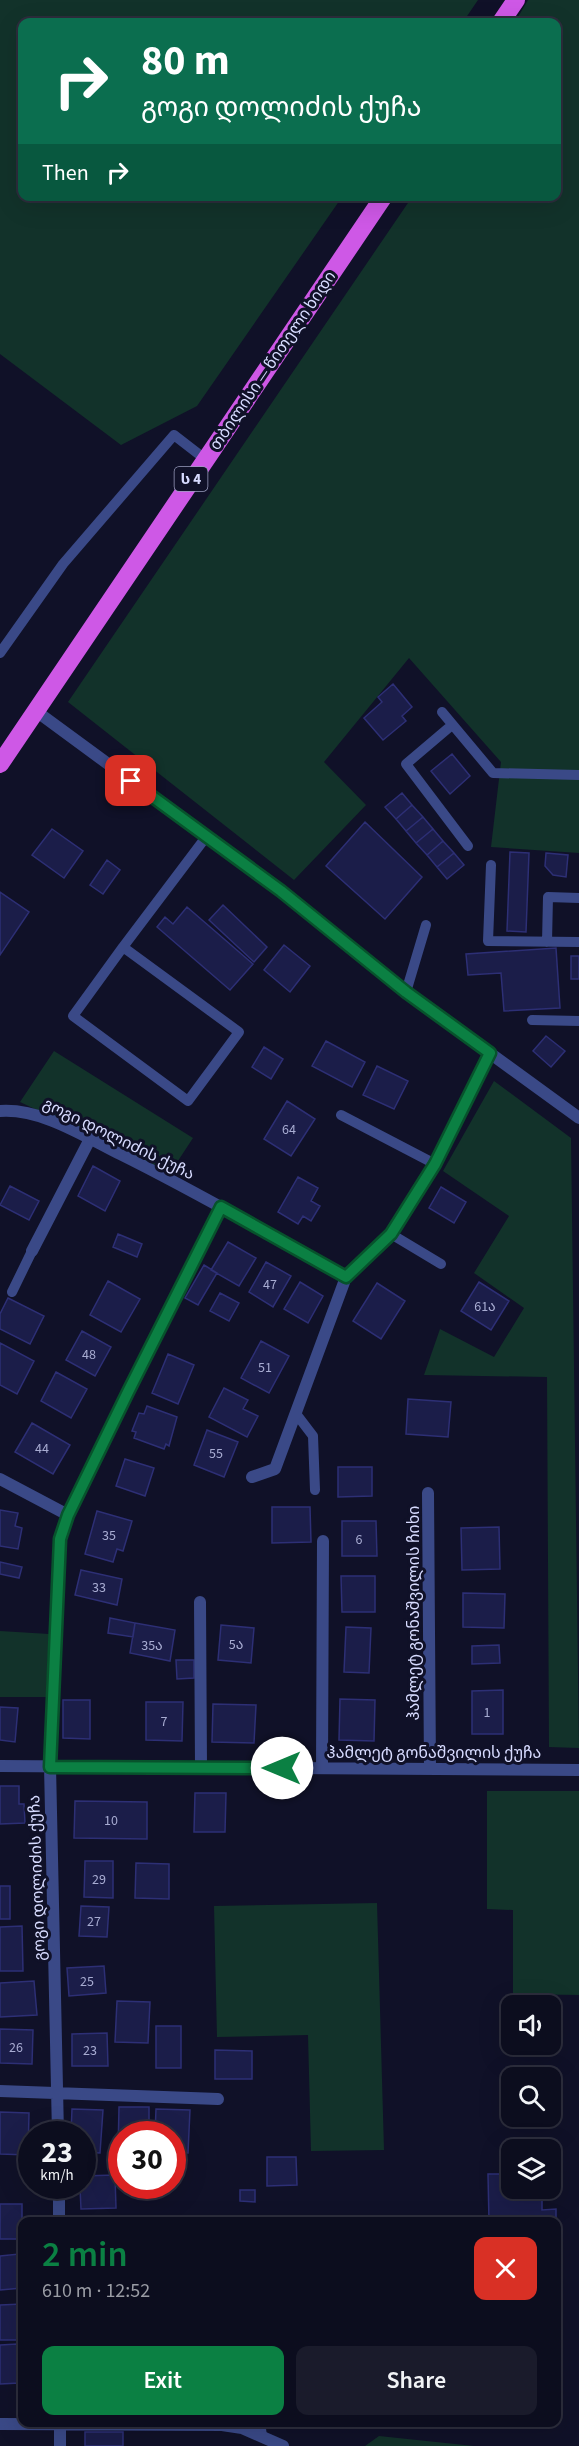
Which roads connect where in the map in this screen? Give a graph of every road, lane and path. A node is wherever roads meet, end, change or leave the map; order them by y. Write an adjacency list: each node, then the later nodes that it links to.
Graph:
1 (516, 0): 2 (highway)
2 (504, 18)
3 (381, 201): 4 (highway, თბილისი — წითელი ხიდი / ს 4)
4 (205, 459): 5 (lane); 6 (highway, თბილისი — წითელი ხიდი / ს 4)
5 (0, 653)
6 (36, 711): 9 (highway, თბილისი — წითელი ხიდი / ს 4); 11 (street)
7 (442, 712): 8 (lane)
8 (452, 725): 10 (lane); 12 (lane)
9 (0, 764)
10 (579, 775)
11 (206, 837): 18 (lane); 19 (street)
12 (468, 846)
13 (491, 865): 16 (lane)
14 (579, 898): 16 (lane)
15 (426, 925): 19 (lane)
16 (547, 942): 17 (lane)
17 (579, 942)
18 (123, 947): 18 (lane)
19 (406, 992): 22 (street)
20 (531, 1020): 21 (lane)
21 (579, 1021)
22 (490, 1053): 25 (street); 27 (street)
23 (0, 1111): 26 (street, გოგი დოლიძის ქუჩა)
24 (341, 1115): 27 (lane)
25 (579, 1118)
26 (90, 1139): 28 (street, გოგი დოლიძის ქუჩა); 30 (street)
27 (435, 1164): 29 (street)
28 (221, 1207): 32 (street, გოგი დოლიძის ქუჩა); 39 (street, გოგი დოლიძის ქუჩა)
29 (391, 1234): 31 (lane); 32 (street)
30 (32, 1251): 33 (lane)
31 (441, 1264)
32 (346, 1277): 34 (street)
33 (12, 1292)
34 (297, 1415): 35 (street); 37 (lane)
35 (252, 1477)
36 (0, 1479): 39 (street)
37 (315, 1490)
38 (428, 1493): 46 (street, ჰამლეტ გონაშვილის ჩიხი)
39 (68, 1515): 43 (street, გოგი დოლიძის ქუჩა)
40 (323, 1540): 45 (street)
41 (200, 1602): 44 (street)
42 (0, 1766): 43 (street, ჰამლეტ გონაშვილის ქუჩა)
43 (50, 1767): 44 (street, ჰამლეტ გონაშვილის ქუჩა); 49 (street, გოგი დოლიძის ქუჩა)
44 (201, 1767): 45 (street, ჰამლეტ გონაშვილის ქუჩა)
45 (322, 1768): 46 (street, ჰამლეტ გონაშვილის ქუჩა)
46 (430, 1769): 47 (street, ჰამლეტ გონაშვილის ქუჩა)
47 (579, 1770)
48 (0, 2091): 49 (street)
49 (58, 2091): 50 (street); 51 (street, გოგი დოლიძის ქუჩა)
50 (218, 2099)
51 (58, 2121)
52 (59, 2199): 53 (street)
53 (59, 2217)
54 (0, 2424): 55 (street)
55 (18, 2424)
56 (60, 2427): 60 (street)
57 (229, 2427): 59 (street)
58 (261, 2427): 59 (lane)
59 (262, 2436): 61 (street)
60 (60, 2446)
61 (283, 2446)

